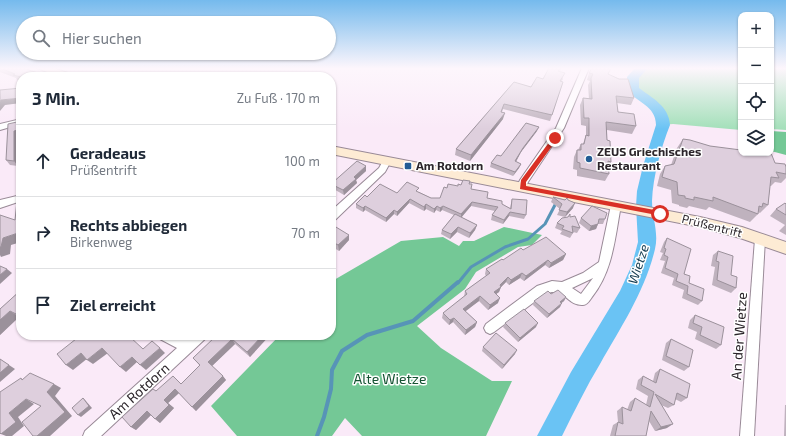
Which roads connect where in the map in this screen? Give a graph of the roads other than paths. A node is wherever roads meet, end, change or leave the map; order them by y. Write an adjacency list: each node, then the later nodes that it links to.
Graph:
1 (577, 88): 6 (street)
2 (16, 123): 3 (street)
3 (0, 127)
4 (336, 151): 5 (main road, Prüßentrift)
5 (387, 161): 6 (main road, Prüßentrift); 10 (street)
6 (522, 187): 9 (main road, Prüßentrift)
7 (16, 199): 8 (street)
8 (0, 204)
9 (616, 206): 11 (main road, Prüßentrift); 13 (street)
10 (336, 212)
11 (760, 239): 12 (main road, Prüßentrift); 20 (street, An der Wietze)
12 (786, 248)
13 (604, 265): 14 (street); 14 (street)
14 (563, 287): 15 (street)
15 (490, 328)
16 (174, 340): 18 (street)
17 (196, 340): 18 (street, Am Rotdorn)
18 (188, 347): 19 (street, Am Rotdorn)
19 (90, 436)
20 (747, 436)

